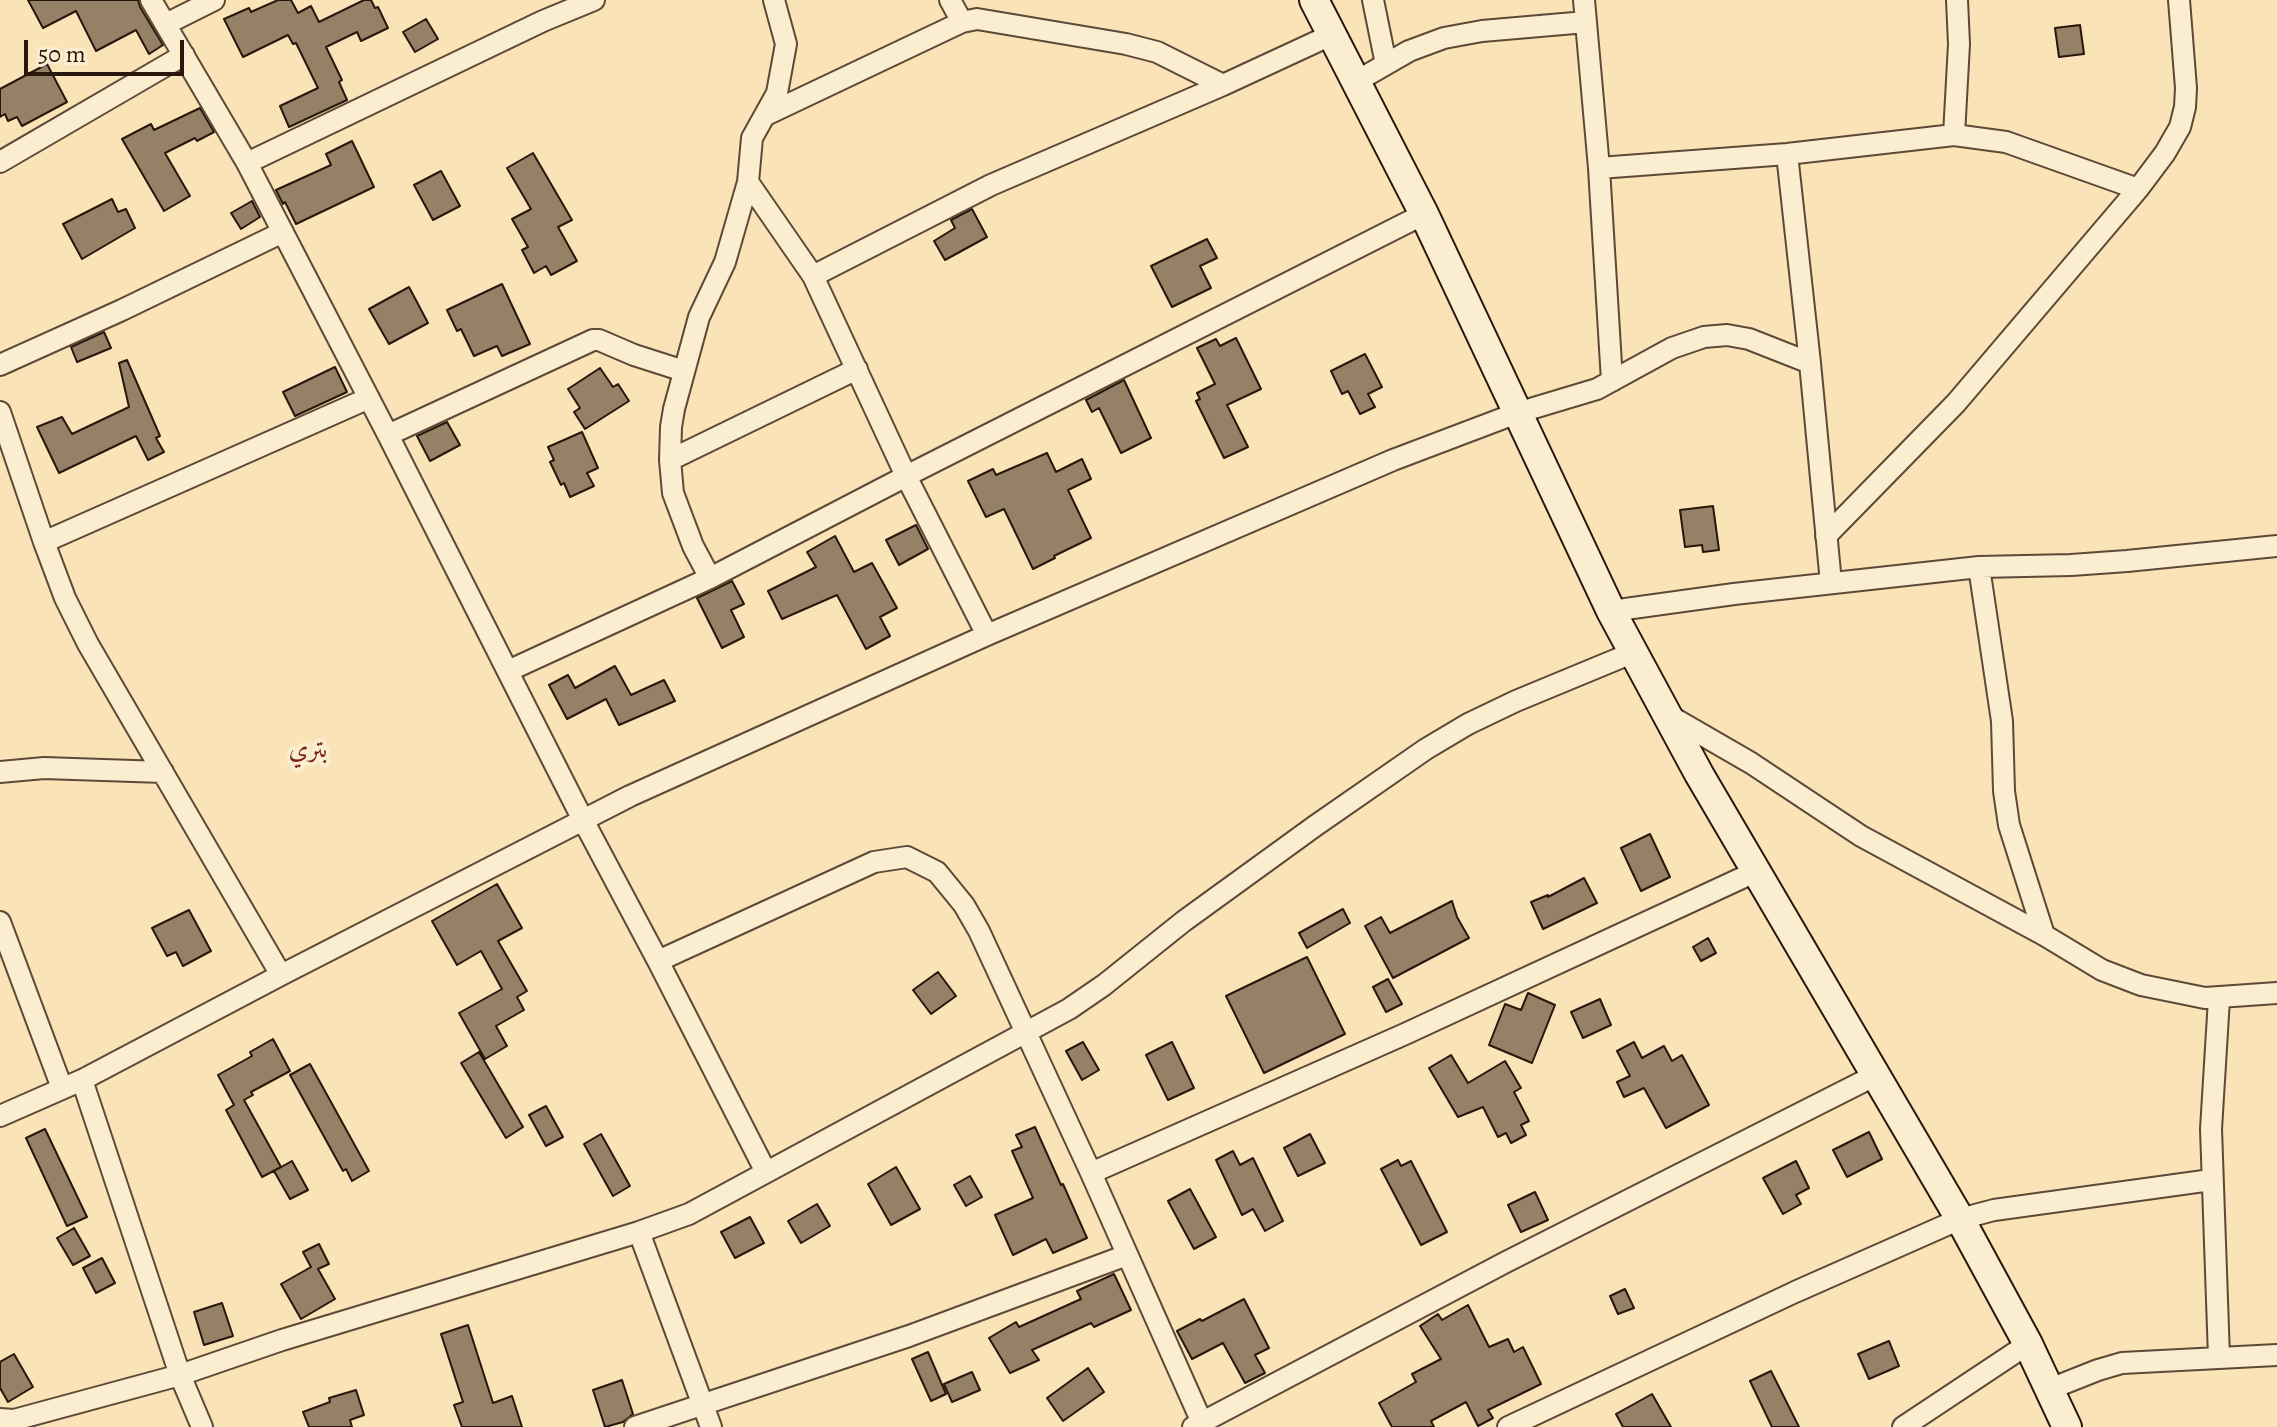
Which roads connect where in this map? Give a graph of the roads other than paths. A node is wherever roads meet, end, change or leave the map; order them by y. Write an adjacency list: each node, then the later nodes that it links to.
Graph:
1 (151, 0): 13 (street)
2 (214, 0): 13 (street)
3 (594, 0): 23 (street)
4 (774, 0): 19 (street)
5 (950, 0): 11 (street)
6 (1314, 0): 14 (street)
7 (1373, 0): 16 (street)
8 (1584, 0): 12 (street)
9 (1957, 0): 20 (street)
10 (2179, 0): 26 (street)
11 (962, 22): 18 (street); 19 (street)
12 (1586, 22): 16 (street); 24 (street)
13 (166, 24): 15 (street)
14 (1331, 35): 17 (street); 18 (street)
15 (184, 55): 22 (street); 23 (street)
16 (1386, 64): 17 (street)
17 (1357, 81): 27 (street)
18 (1223, 85): 29 (street)
19 (766, 115): 25 (street)
20 (1954, 135): 21 (street); 26 (street)
21 (1787, 154): 24 (street); 30 (street)
22 (0, 162)
23 (247, 163): 28 (street)
24 (1599, 168): 34 (street)
25 (748, 182): 29 (street); 33 (street)
26 (2138, 189): 41 (street)
27 (1424, 214): 36 (street); 40 (street)
28 (283, 232): 31 (street); 35 (street)
29 (813, 276): 32 (street)
30 (1810, 363): 34 (street); 41 (street)
31 (0, 365)
32 (857, 369): 39 (street); 40 (street)
33 (684, 371): 38 (street); 39 (street)
34 (1612, 381): 36 (street)
35 (369, 398): 38 (street); 42 (street)
36 (1517, 413): 47 (street); 48 (street)
37 (2, 423): 42 (street)
38 (388, 435): 50 (street)
39 (670, 460): 45 (street)
40 (906, 476): 45 (street); 48 (street)
41 (1826, 536): 46 (street)
42 (44, 542): 53 (street)
43 (2277, 546): 44 (street)
44 (1979, 567): 46 (street); 57 (street)
45 (710, 578): 50 (street)
46 (1831, 583): 47 (street)
47 (1611, 611): 49 (street)
48 (987, 635): 54 (street)
49 (1632, 653): 51 (street); 62 (street)
50 (508, 671): 54 (street)
51 (1668, 715): 55 (street); 57 (street)
52 (0, 772): 53 (street)
53 (163, 772): 59 (street)
54 (583, 820): 58 (street); 59 (street)
55 (1757, 871): 63 (street); 68 (street)
56 (0, 922): 65 (street)
57 (2044, 935): 61 (street)
58 (658, 961): 62 (street); 67 (street)
59 (281, 975): 64 (street)
60 (2277, 993): 61 (street)
61 (2219, 999): 69 (street)
62 (1026, 1033): 67 (street); 68 (street)
63 (1874, 1076): 70 (street); 80 (street)
64 (82, 1080): 65 (street); 76 (street)
65 (62, 1088): 66 (street)
66 (0, 1116)
67 (766, 1172): 71 (street)
68 (1091, 1173): 72 (street)
69 (2211, 1180): 70 (street); 75 (street)
70 (1960, 1219): 73 (street); 84 (street)
71 (639, 1232): 76 (street); 78 (street)
72 (1127, 1255): 78 (street); 80 (street)
73 (2028, 1344): 77 (street); 85 (street)
74 (2277, 1355): 75 (street)
75 (2219, 1357): 77 (street)
76 (180, 1375): 79 (street); 81 (street)
77 (2050, 1389): 86 (street)
78 (702, 1405): 82 (street); 83 (street)
79 (0, 1419)
80 (1200, 1425)
81 (202, 1427)
82 (635, 1427)
83 (711, 1427)
84 (1508, 1427)
85 (1903, 1427)
86 (2067, 1427)

